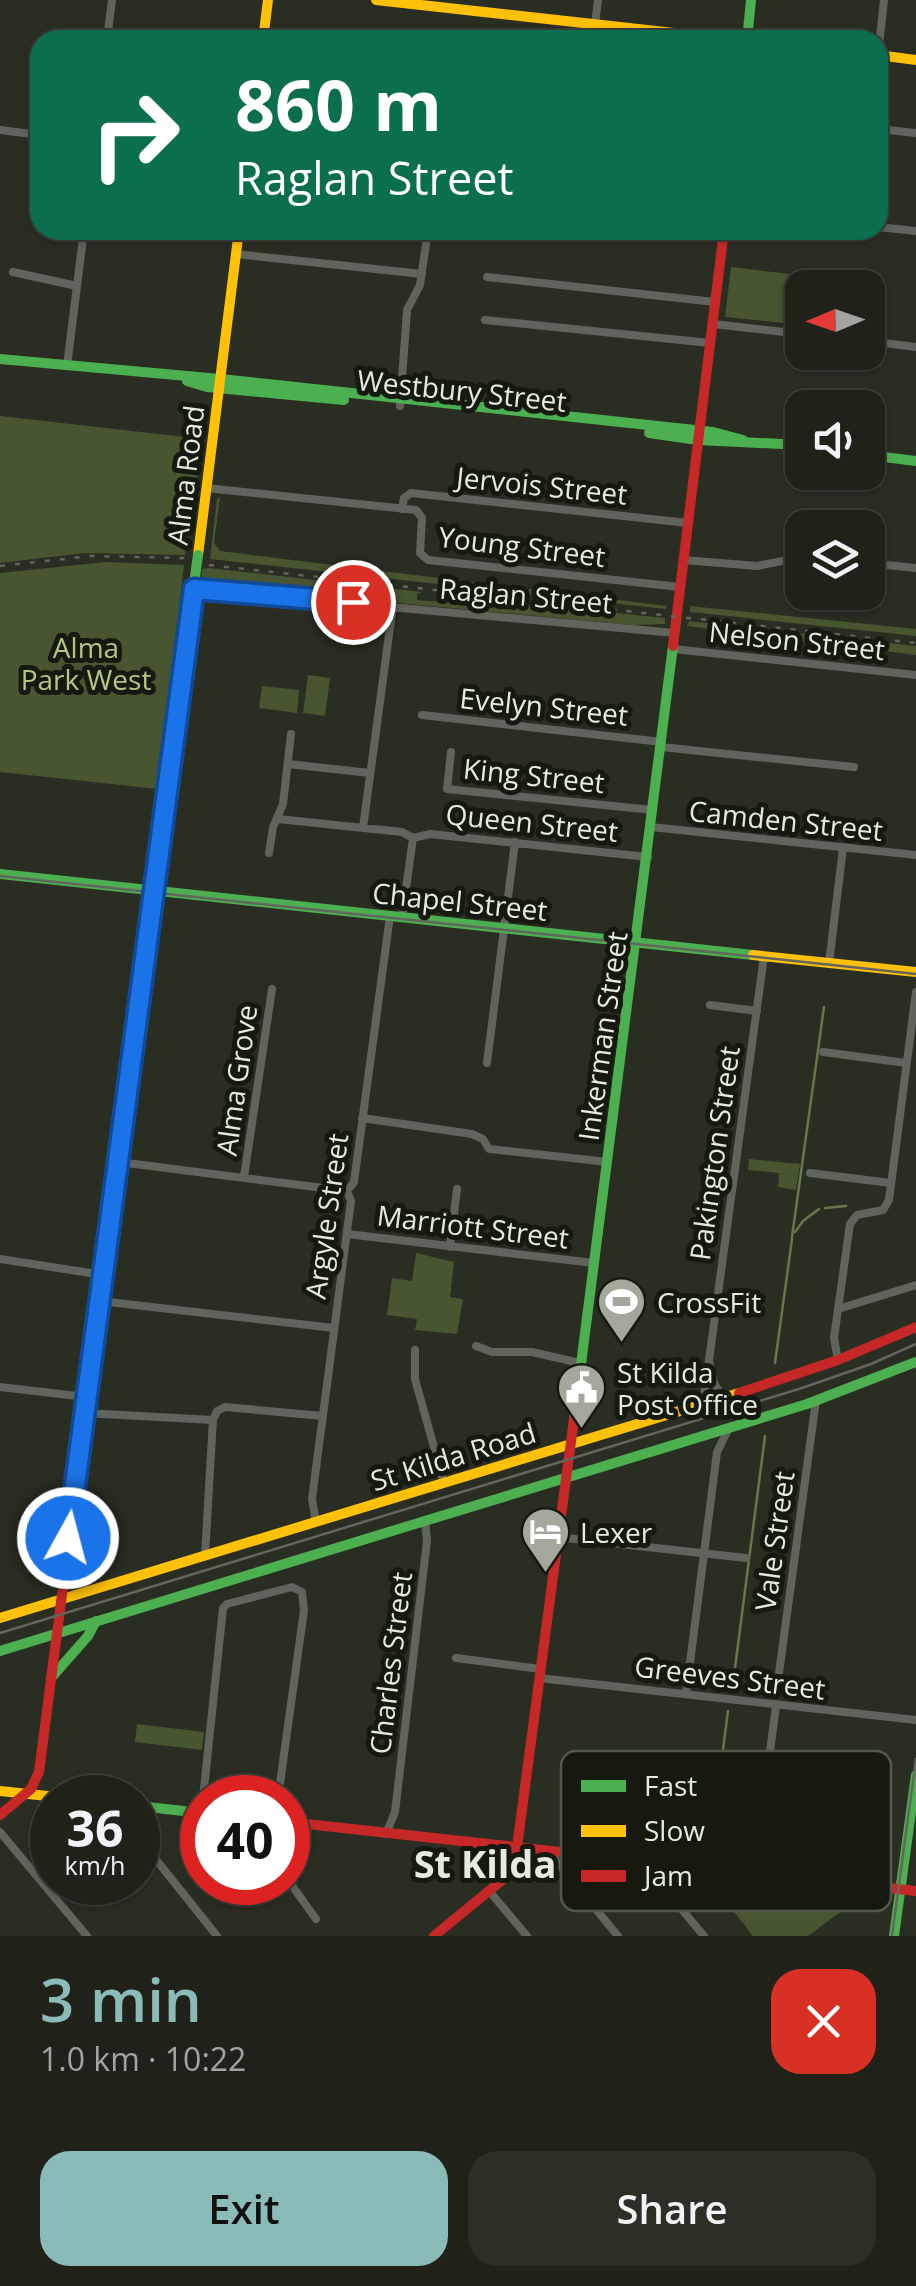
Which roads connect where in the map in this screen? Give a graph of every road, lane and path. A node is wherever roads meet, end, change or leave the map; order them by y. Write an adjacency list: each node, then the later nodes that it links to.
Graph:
1 (112, 0): 9 (street)
2 (268, 0): 10 (main road)
3 (376, 0): 7 (main road)
4 (598, 0): 8 (street)
5 (751, 0): 12 (main road)
6 (884, 0): 13 (street)
7 (457, 4): 8 (main road)
8 (595, 24): 11 (main road)
9 (108, 30)
10 (264, 30)
11 (622, 30)
12 (747, 30)
13 (881, 30)
14 (888, 56): 15 (main road)
15 (916, 60)
16 (888, 129): 18 (street)
17 (0, 130): 19 (street)
18 (916, 132)
19 (30, 134)
20 (888, 228): 21 (street)
21 (916, 232)
22 (83, 240): 30 (street)
23 (238, 240): 26 (main road, Alma Road)
24 (427, 240): 28 (street)
25 (721, 240): 31 (main road, Inkerman Street)
26 (236, 254): 28 (street); 40 (main road, Alma Road)
27 (13, 272): 30 (street)
28 (422, 274): 41 (street)
29 (487, 277): 31 (street)
30 (77, 286): 39 (street)
31 (715, 302): 33 (main road, Inkerman Street)
32 (485, 320): 36 (street)
33 (712, 324): 34 (street); 36 (main road, Inkerman Street)
34 (785, 332)
35 (885, 343): 37 (street)
36 (710, 344): 42 (main road, Inkerman Street)
37 (916, 347)
38 (0, 358): 39 (main road, Westbury Street)
39 (68, 366): 40 (main road, Westbury Street)
40 (220, 384): 41 (main road, Westbury Street); 46 (main road, Alma Road)
41 (401, 403): 42 (main road, Westbury Street)
42 (699, 436): 43 (main road, Westbury Street); 48 (main road, Inkerman Street)
43 (785, 444)
44 (885, 457): 45 (main road)
45 (916, 460)
46 (206, 488): 47 (street); 54 (main road, Alma Road, bridge)
47 (402, 509): 48 (street, Jervois Street); 53 (street, Young Street)
48 (688, 524): 49 (main road, Inkerman Street)
49 (684, 560): 50 (street); 53 (main road, Inkerman Street)
50 (785, 560)
51 (885, 565): 52 (street)
52 (916, 568)
53 (680, 587): 56 (main road, Inkerman Street)
54 (194, 589): 55 (street, Raglan Street); 77 (main road, Alma Road)
55 (392, 605): 56 (street, Raglan Street); 65 (street)
56 (675, 633): 57 (main road, Inkerman Street)
57 (673, 649): 58 (street, Nelson Street); 61 (main road, Inkerman Street)
58 (916, 676)
59 (422, 715): 61 (street, Evelyn Street)
60 (291, 734): 63 (street)
61 (661, 744): 64 (street, Evelyn Street); 66 (main road, Inkerman Street)
62 (451, 752): 66 (street, King Street)
63 (288, 764): 65 (street); 67 (street)
64 (854, 767)
65 (370, 773): 69 (street)
66 (653, 810): 68 (main road, Inkerman Street)
67 (278, 819): 69 (street, Queen Street); 73 (street)
68 (651, 827): 72 (street, Camden Street); 75 (main road, Inkerman Street)
69 (363, 828): 70 (street, Queen Street)
70 (413, 838): 71 (street, Queen Street); 78 (street, Argyle Street)
71 (515, 842): 75 (street, Queen Street); 79 (street)
72 (843, 848): 74 (street, Camden Street); 82 (street)
73 (269, 853)
74 (916, 855)
75 (648, 857): 80 (main road, Inkerman Street)
76 (0, 874): 77 (main road, Chapel Street)
77 (156, 891): 78 (main road, Chapel Street); 92 (main road, Alma Road)
78 (396, 916): 79 (main road, Chapel Street); 91 (street, Argyle Street)
79 (504, 928): 80 (main road, Chapel Street); 89 (street)
80 (637, 942): 81 (main road, Chapel Street); 93 (main road, Inkerman Street)
81 (764, 956): 82 (main road, Chapel Street); 87 (street, Pakington Street)
82 (829, 962): 83 (main road, Chapel Street)
83 (916, 972)
84 (272, 990): 95 (street, Alma Grove)
85 (916, 992): 90 (street)
86 (710, 1005): 87 (street)
87 (757, 1010): 111 (street, Pakington Street)
88 (823, 1052): 90 (street)
89 (487, 1063)
90 (906, 1063): 96 (street)
91 (362, 1118): 93 (street); 98 (street, Argyle Street)
92 (119, 1162): 95 (street); 103 (main road, Alma Road)
93 (608, 1162): 102 (main road, Inkerman Street)
94 (810, 1173): 96 (street)
95 (244, 1177): 98 (street)
96 (891, 1182): 106 (street)
97 (457, 1189): 100 (street)
98 (347, 1191): 99 (street, Argyle Street)
99 (347, 1234): 100 (street, Marriott Street); 107 (street, Argyle Street)
100 (450, 1247): 102 (street, Marriott Street)
101 (0, 1258): 103 (street)
102 (594, 1263): 114 (main road, Inkerman Street)
103 (104, 1271): 105 (main road, Alma Road)
104 (916, 1286): 106 (street)
105 (100, 1301): 107 (street); 116 (main road, Alma Road)
106 (838, 1309): 112 (street)
107 (334, 1328): 121 (street, Argyle Street)
108 (916, 1328): 112 (main road, St Kilda Road)
109 (476, 1346): 114 (street)
110 (415, 1350): 128 (street)
111 (709, 1357): 117 (street, Pakington Street); 119 (street, Pakington Street)
112 (838, 1360): 117 (main road, St Kilda Road)
113 (916, 1362): 118 (main road, St Kilda Road)
114 (580, 1363): 125 (main road, Inkerman Street)
115 (0, 1387): 116 (street)
116 (86, 1397): 120 (main road, Alma Road)
117 (723, 1398): 119 (main road, St Kilda Road)
118 (816, 1400): 123 (main road, St Kilda Road); 143 (street, Vale Street)
119 (703, 1404): 125 (main road, St Kilda Road)
120 (84, 1413): 122 (street); 135 (main road, Alma Road)
121 (322, 1416): 122 (street); 130 (street, Argyle Street)
122 (214, 1420): 133 (street)
123 (730, 1428): 124 (main road, St Kilda Road); 126 (street)
124 (704, 1435): 126 (street); 127 (main road, St Kilda Road)
125 (568, 1445): 127 (main road, Inkerman Street); 128 (main road, St Kilda Road)
126 (717, 1452): 132 (street)
127 (565, 1478): 129 (main road, St Kilda Road); 131 (main road, Inkerman Street)
128 (444, 1483): 130 (main road, St Kilda Road)
129 (426, 1520): 137 (main road, St Kilda Road); 158 (street, Charles Street)
130 (316, 1522): 133 (main road, St Kilda Road)
131 (557, 1538): 132 (street); 141 (main road, Inkerman Street)
132 (704, 1552): 134 (street); 144 (street)
133 (205, 1556): 135 (main road, St Kilda Road)
134 (746, 1558)
135 (60, 1600): 136 (main road, St Kilda Road); 138 (main road, Alma Road)
136 (0, 1618)
137 (96, 1621): 138 (main road, St Kilda Road); 142 (main road)
138 (56, 1634): 139 (main road, St Kilda Road); 142 (main road, Alma Road)
139 (0, 1651)
140 (456, 1658): 141 (street, Greeves Street)
141 (540, 1673): 144 (street, Greeves Street); 159 (main road, Inkerman Street)
142 (50, 1679): 152 (main road, Alma Road)
143 (778, 1688)
144 (686, 1694): 145 (street, Greeves Street)
145 (776, 1706): 146 (street, Greeves Street); 147 (street)
146 (916, 1720)
147 (770, 1751)
148 (205, 1775): 149 (street)
149 (281, 1775)
150 (916, 1775): 155 (main road)
151 (0, 1790): 152 (main road)
152 (27, 1793): 153 (main road); 154 (main road)
153 (30, 1793)
154 (0, 1815)
155 (913, 1819): 165 (main road)
156 (310, 1825): 158 (main road)
157 (0, 1832): 172 (street)
158 (392, 1834): 159 (main road)
159 (518, 1847): 160 (main road); 167 (main road)
160 (552, 1850): 161 (main road); 163 (street)
161 (561, 1851)
162 (160, 1865): 173 (street)
163 (561, 1866)
164 (891, 1888): 165 (main road)
165 (901, 1889): 166 (main road); 178 (main road)
166 (916, 1891)
167 (490, 1892): 174 (main road); 175 (street)
168 (306, 1905): 171 (street)
169 (598, 1911): 176 (street)
170 (683, 1911): 177 (street)
171 (316, 1919)
172 (87, 1936)
173 (217, 1936)
174 (434, 1936)
175 (527, 1936)
176 (618, 1936)
177 (704, 1936)
178 (894, 1936)

